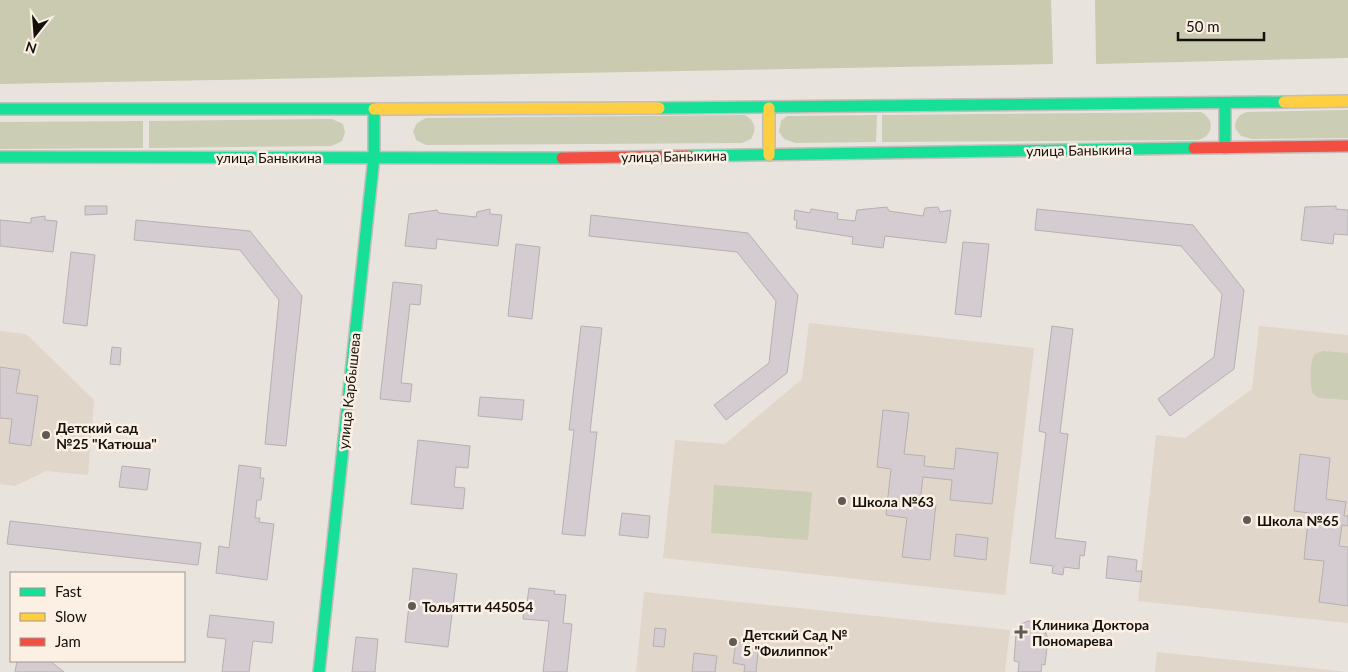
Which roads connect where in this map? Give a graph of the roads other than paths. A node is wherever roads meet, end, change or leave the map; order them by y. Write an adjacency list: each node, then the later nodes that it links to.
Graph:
1 (1348, 101): 2 (main road)
2 (1225, 102): 3 (main road); 7 (main road)
3 (769, 108): 5 (main road); 8 (main road)
4 (0, 109): 5 (main road)
5 (374, 109): 10 (main road, улица Карбышева)
6 (1348, 146): 7 (main road, улица Баныкина)
7 (1224, 148): 8 (main road, улица Баныкина)
8 (769, 154): 10 (main road, улица Баныкина)
9 (0, 157): 10 (main road, улица Баныкина)
10 (374, 157): 11 (main road, улица Карбышева)
11 (319, 672)

